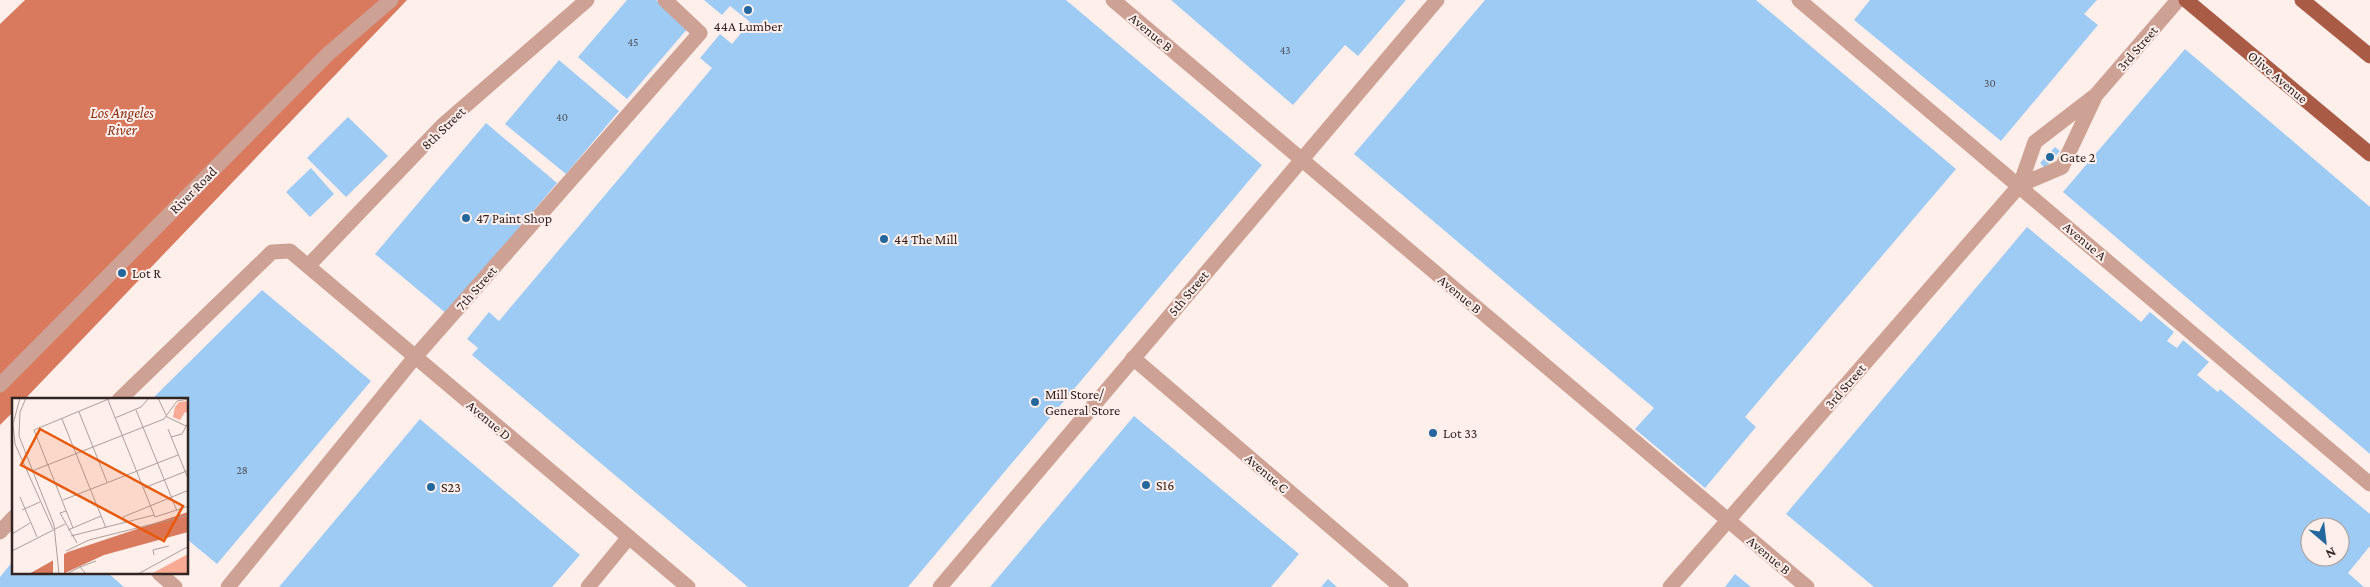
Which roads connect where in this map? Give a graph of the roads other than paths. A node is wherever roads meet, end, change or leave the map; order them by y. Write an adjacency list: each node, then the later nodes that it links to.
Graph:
1 (391, 0): 18 (lane, River Road)
2 (587, 0): 15 (lane, 8th Street)
3 (665, 0): 16 (lane, 7th Street)
4 (1113, 0): 13 (lane, Avenue B)
5 (1436, 0): 13 (lane, 5th Street)
6 (1799, 0): 14 (lane, Avenue A)
7 (2178, 0): 11 (lane, 3rd Street)
8 (2186, 0): 12 (main road, Olive Avenue)
9 (2302, 0): 10 (main road)
10 (2370, 56)
11 (2096, 95): 14 (lane, 3rd Street); 14 (lane, 3rd Street)
12 (2370, 154)
13 (1302, 159): 17 (lane, 5th Street); 22 (lane, Avenue B)
14 (2020, 185): 20 (lane, Avenue A); 22 (lane, 3rd Street)
15 (308, 266): 16 (lane, Avenue D); 19 (lane, Avenue D)
16 (415, 357): 24 (lane, Avenue D); 27 (lane, 7th Street)
17 (1133, 358): 30 (lane, 5th Street); 31 (lane, Avenue C)
18 (0, 385)
19 (121, 398)
20 (2370, 484)
21 (12, 519): 23 (lane)
22 (1728, 520): 32 (lane, 3rd Street); 33 (lane, Avenue B)
23 (0, 532)
24 (629, 537): 28 (lane); 29 (lane, Avenue D)
25 (160, 574): 26 (lane)
26 (175, 587)
27 (228, 587)
28 (588, 587)
29 (688, 587)
30 (940, 587)
31 (1401, 587)
32 (1670, 587)
33 (1807, 587)

